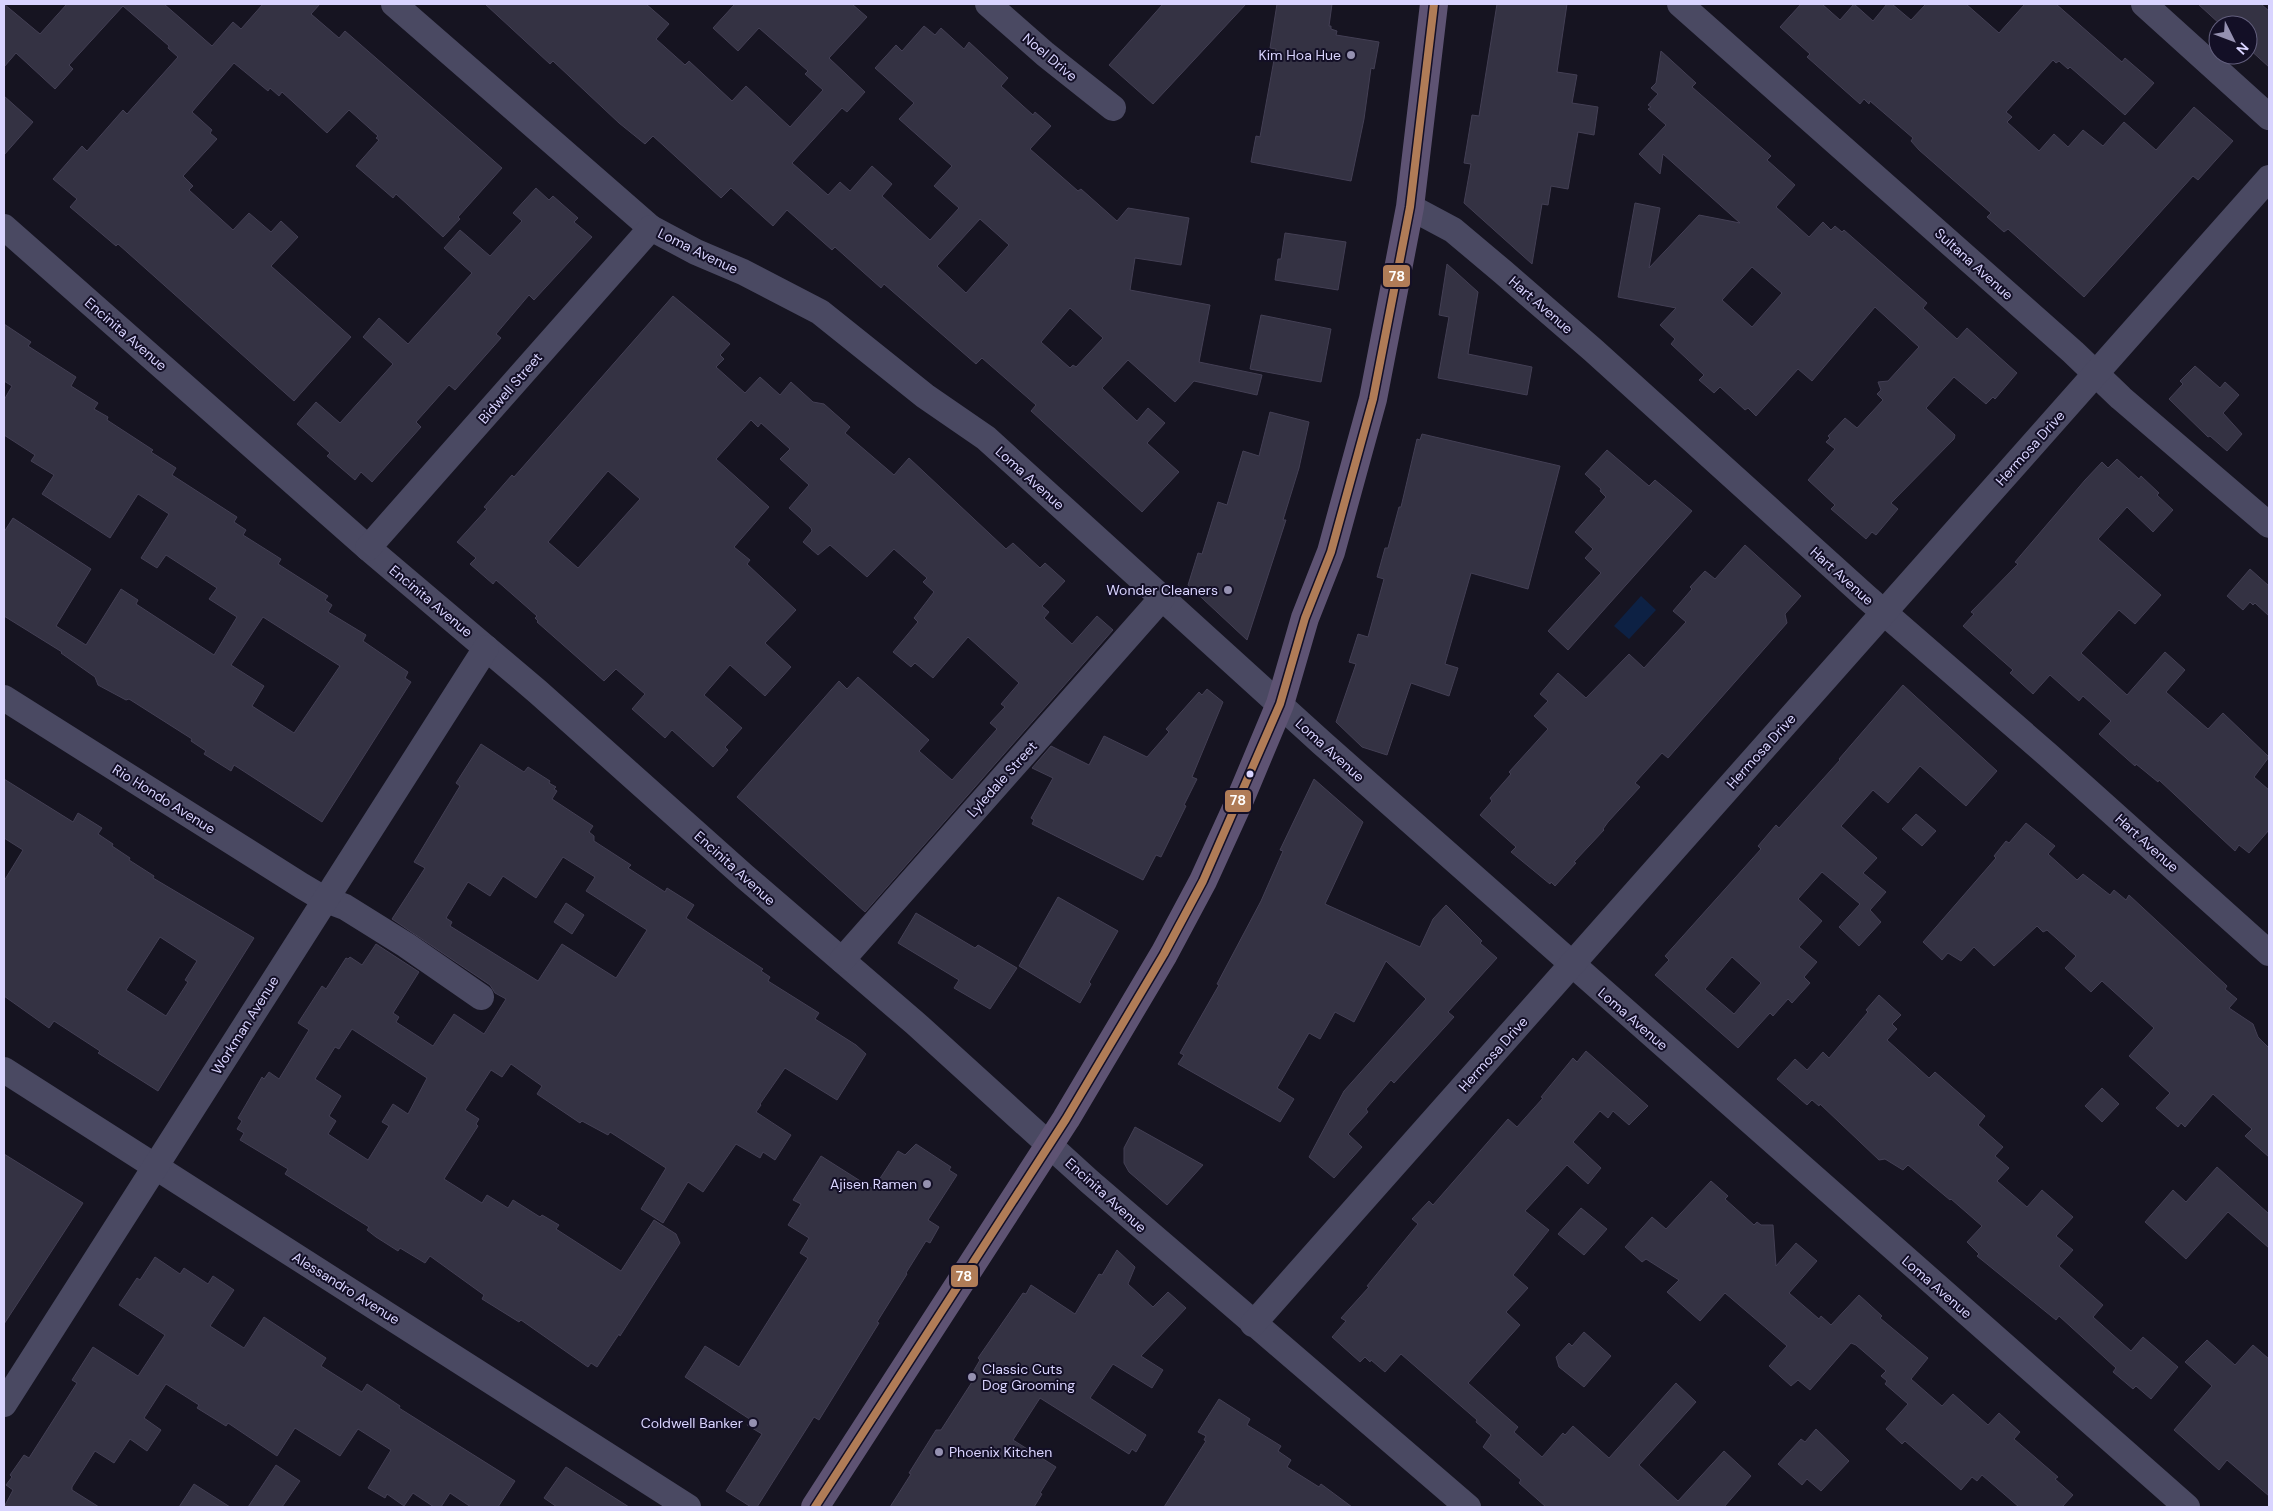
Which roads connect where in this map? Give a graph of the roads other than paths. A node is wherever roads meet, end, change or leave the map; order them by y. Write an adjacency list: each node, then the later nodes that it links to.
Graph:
1 (394, 4): 11 (street, Loma Avenue)
2 (988, 4): 6 (street, Noel Drive)
3 (1434, 4): 9 (main road)
4 (1680, 4): 12 (street, Sultana Avenue)
5 (2144, 4): 7 (street)
6 (1113, 108)
7 (2269, 116)
8 (2269, 178): 12 (street, Hermosa Drive)
9 (1410, 207): 16 (street, Hart Avenue); 19 (main road)
10 (4, 227): 14 (street, Encinita Avenue)
11 (651, 228): 14 (street, Bidwell Street); 15 (street, Loma Avenue)
12 (2096, 374): 13 (street, Sultana Avenue); 16 (street, Hermosa Drive)
13 (2269, 525)
14 (368, 548): 17 (street, Encinita Avenue)
15 (1162, 598): 19 (street, Loma Avenue); 22 (street, Lyledale Street)
16 (1884, 613): 21 (street, Hart Avenue); 23 (street, Hermosa Drive)
17 (486, 648): 20 (street, Workman Avenue); 22 (street, Encinita Avenue)
18 (4, 698): 20 (street, Rio Hondo Avenue)
19 (1280, 704): 23 (street, Loma Avenue); 26 (main road)
20 (324, 900): 24 (street, Rio Hondo Avenue); 27 (street, Workman Avenue)
21 (2269, 953)
22 (842, 960): 26 (street, Encinita Avenue)
23 (1572, 964): 28 (street, Hermosa Drive); 33 (street, Loma Avenue)
24 (481, 997)
25 (4, 1070): 27 (street, Alessandro Avenue)
26 (1050, 1144): 28 (street, Encinita Avenue); 31 (main road)
27 (156, 1166): 29 (street, Workman Avenue); 30 (street, Alessandro Avenue)
28 (1253, 1324): 32 (street, Encinita Avenue)
29 (4, 1404)
30 (688, 1507)
31 (815, 1507)
32 (1468, 1507)
33 (2187, 1507)

